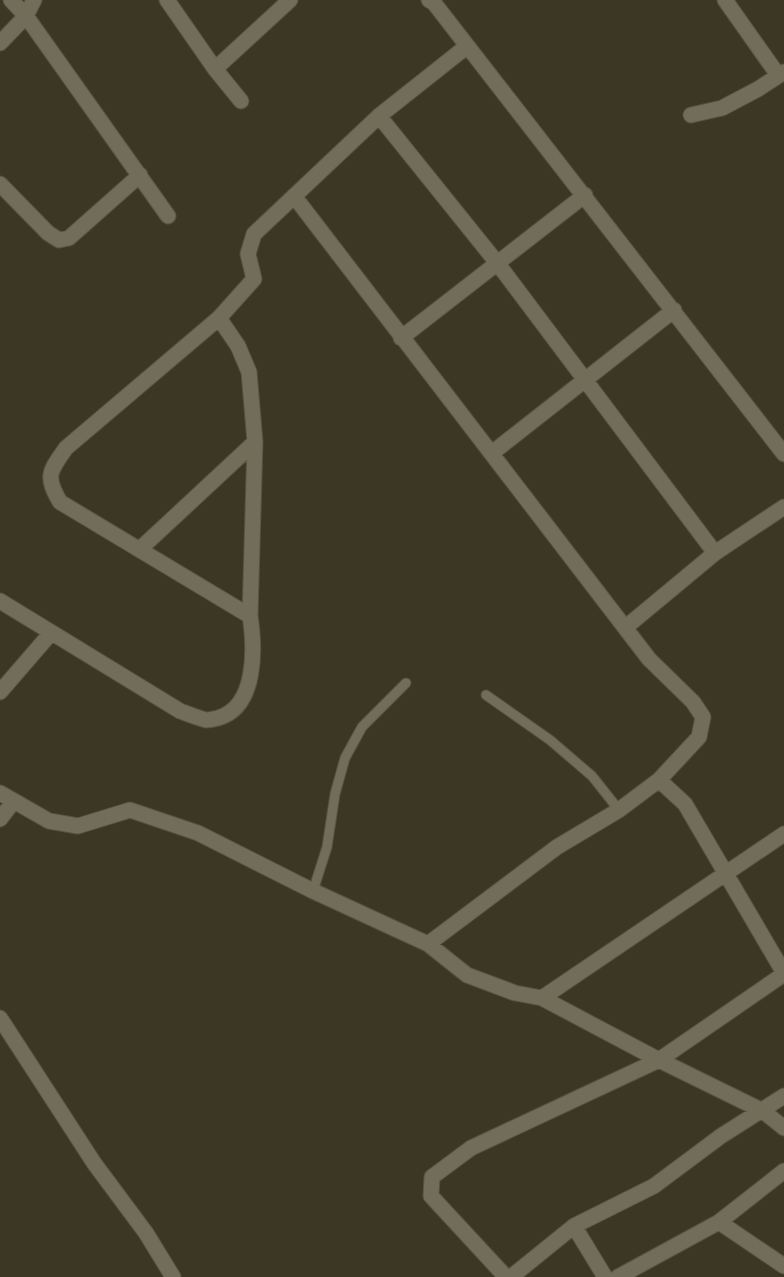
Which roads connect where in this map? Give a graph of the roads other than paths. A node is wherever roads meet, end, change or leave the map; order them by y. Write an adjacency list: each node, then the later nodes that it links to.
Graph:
1 (11, 0): 7 (street)
2 (34, 0): 7 (street)
3 (167, 0): 10 (street)
4 (290, 0): 10 (street)
5 (429, 0): 9 (street)
6 (725, 0): 11 (street)
7 (26, 16): 8 (street); 15 (street)
8 (0, 43)
9 (466, 47): 14 (street); 17 (street)
10 (215, 69): 12 (street)
11 (781, 74): 13 (street)
12 (241, 101)
13 (691, 115)
14 (379, 116): 18 (street); 20 (street)
15 (140, 175): 16 (street); 19 (street)
16 (0, 184)
17 (585, 195): 20 (street); 21 (street)
18 (294, 196): 22 (street); 23 (street)
19 (168, 216)
20 (498, 264): 23 (street); 24 (street)
21 (674, 310): 24 (street); 27 (street)
22 (219, 318): 25 (street); 29 (street)
23 (401, 338): 26 (street)
24 (585, 381): 26 (street); 30 (street)
25 (255, 442): 29 (street); 32 (street)
26 (492, 453): 33 (street)
27 (784, 454)
28 (784, 507): 30 (street)
29 (140, 549): 32 (street)
30 (715, 553): 33 (street)
31 (0, 601): 34 (street)
32 (250, 616): 34 (street)
33 (626, 627): 38 (street)
34 (51, 632): 36 (street)
35 (406, 683): 45 (lane)
36 (0, 692)
37 (486, 695): 41 (lane)
38 (659, 780): 41 (street); 44 (street)
39 (0, 793): 40 (street)
40 (14, 801): 42 (street); 45 (street)
41 (619, 810): 46 (street)
42 (0, 819)
43 (784, 834): 44 (street)
44 (726, 873): 47 (street); 48 (street)
45 (313, 891): 46 (street)
46 (428, 944): 48 (street)
47 (784, 974): 50 (street)
48 (542, 998): 50 (street)
49 (0, 1018): 58 (street)
50 (659, 1060): 52 (street); 59 (street)
51 (784, 1096): 52 (street)
52 (763, 1111): 53 (street); 56 (street)
53 (784, 1128)
54 (784, 1171): 55 (street)
55 (719, 1222): 57 (street); 62 (street)
56 (574, 1226): 60 (street); 61 (street)
57 (784, 1266)
58 (174, 1277)
59 (506, 1277)
60 (511, 1277)
61 (604, 1277)
62 (618, 1277)

